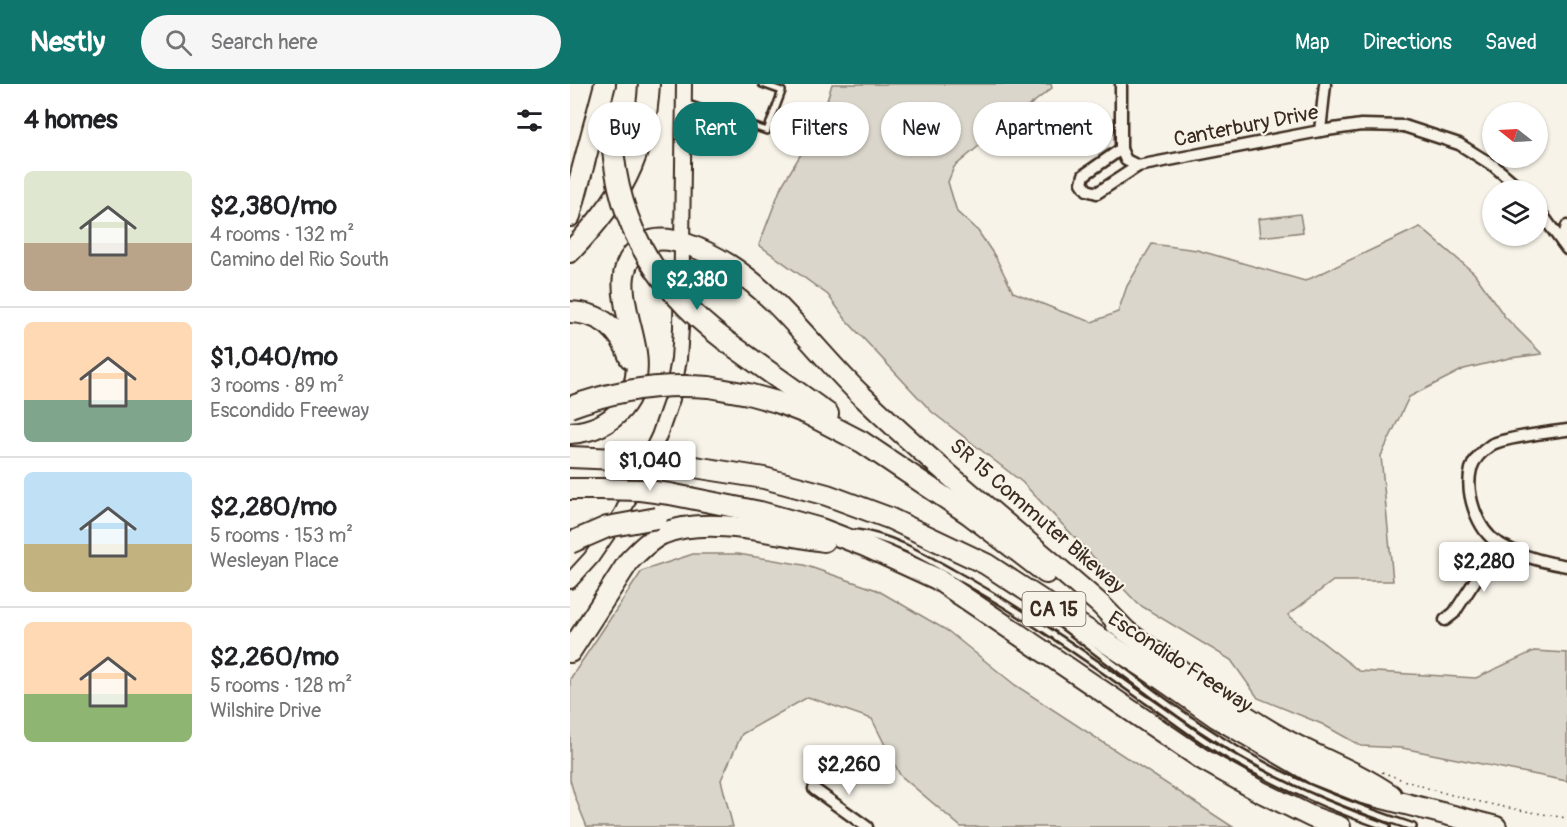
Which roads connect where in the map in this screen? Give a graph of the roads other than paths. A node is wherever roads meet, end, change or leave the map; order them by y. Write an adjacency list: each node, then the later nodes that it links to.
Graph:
1 (605, 84): 8 (highway)
2 (615, 84): 9 (highway)
3 (648, 84): 24 (highway)
4 (684, 84): 10 (street)
5 (762, 84): 11 (lane)
6 (1121, 84): 13 (street)
7 (1325, 84): 12 (street)
8 (604, 102)
9 (609, 102)
10 (683, 102)
11 (758, 128)
12 (1320, 131): 17 (street, Canterbury Drive); 18 (street, Canterbury Drive)
13 (1121, 149): 17 (street); 17 (street)
14 (590, 156): 19 (highway)
15 (613, 156): 30 (highway, bridge)
16 (683, 156): 22 (street)
17 (1138, 166)
18 (1510, 180)
19 (570, 216)
20 (1548, 223): 23 (street)
21 (1567, 226): 23 (street)
22 (682, 244): 26 (highway); 32 (street); 45 (highway)
23 (1564, 245)
24 (570, 252)
25 (570, 312): 26 (highway)
26 (635, 374): 29 (highway)
27 (570, 407): 30 (highway, bridge)
28 (1567, 430): 38 (street)
29 (570, 434)
30 (862, 442): 45 (highway)
31 (570, 457): 32 (highway, Escondido Freeway / CA 15, bridge)
32 (647, 461): 36 (highway, Escondido Freeway / CA 15, bridge); 42 (street)
33 (570, 489): 34 (highway, CA 15, bridge)
34 (821, 530): 39 (highway, CA 15); 51 (lane)
35 (798, 537): 37 (highway, bridge); 39 (highway); 46 (highway)
36 (938, 540): 40 (lane); 48 (highway, Escondido Freeway / CA 15)
37 (570, 543)
38 (1499, 544): 41 (street); 44 (street)
39 (865, 546): 50 (highway, CA 15)
40 (958, 558)
41 (1567, 566)
42 (570, 581)
43 (1053, 618): 52 (lane)
44 (1445, 620)
45 (1126, 631): 48 (highway)
46 (570, 652)
47 (814, 789): 49 (street)
48 (1405, 805): 53 (highway, Escondido Freeway / CA 15)
49 (867, 827)
50 (1340, 827)
51 (1387, 827)
52 (1413, 827)
53 (1496, 827)

